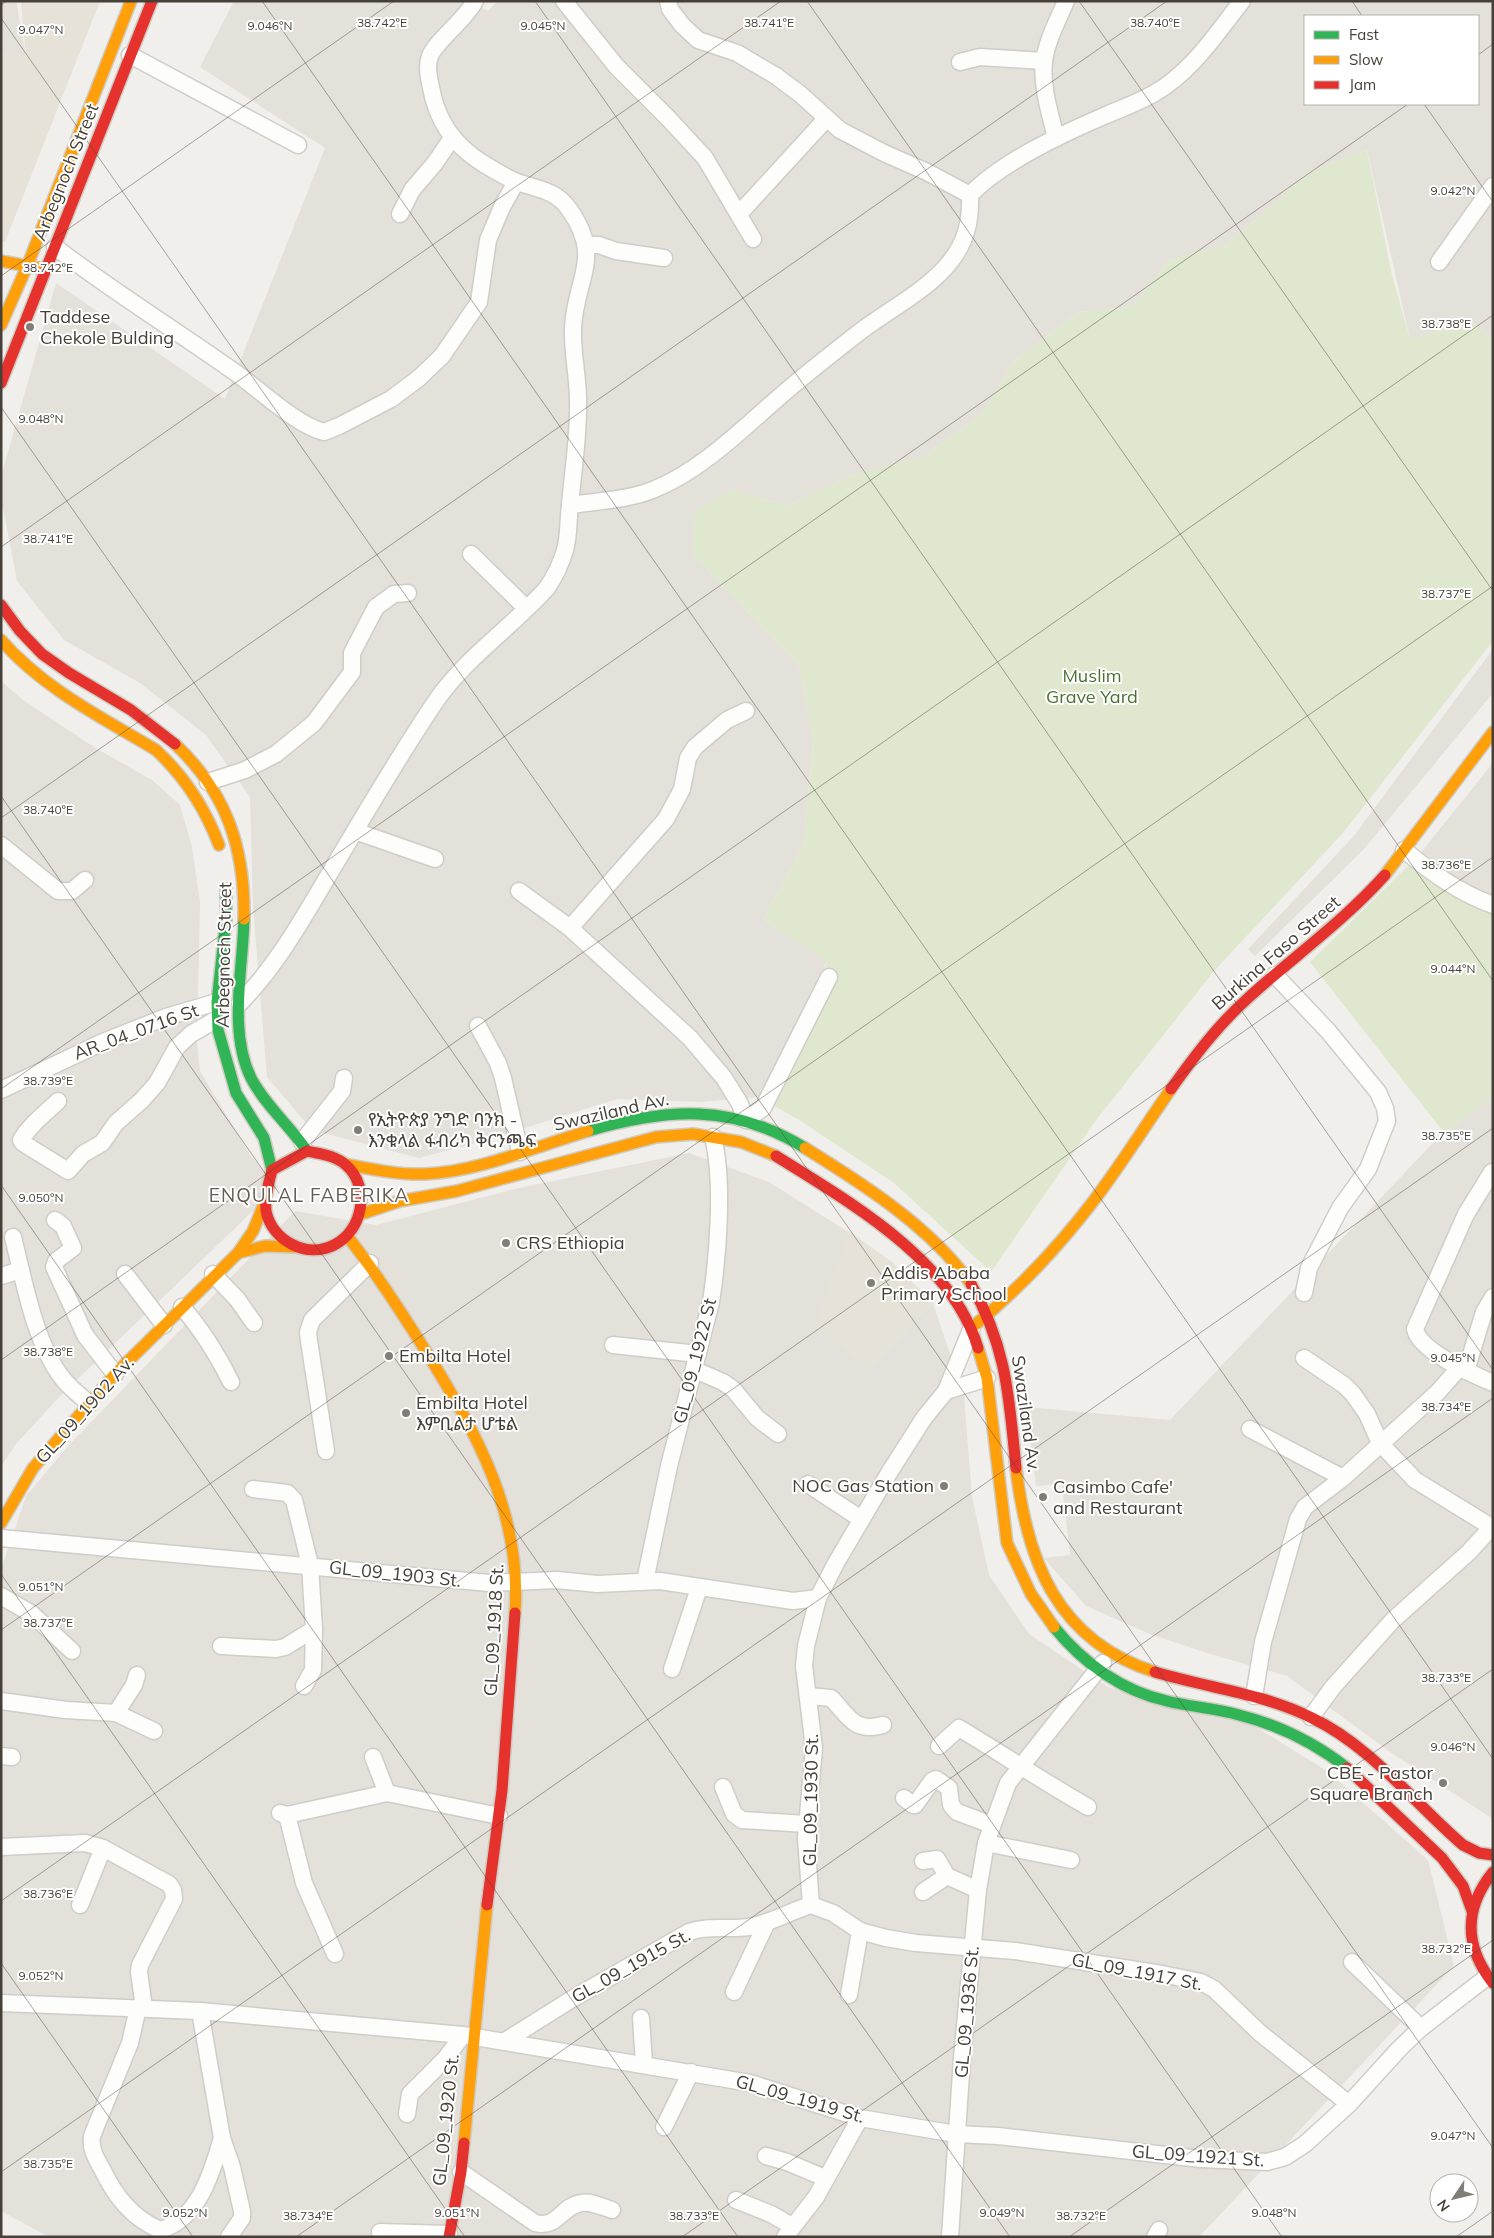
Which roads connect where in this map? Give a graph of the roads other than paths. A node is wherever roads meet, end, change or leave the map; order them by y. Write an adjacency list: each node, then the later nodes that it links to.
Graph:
1 (131, 1): 26 (main road, Arbegnoch Street)
2 (152, 1): 8 (main road, Arbegnoch Street)
3 (475, 1): 12 (street)
4 (564, 1): 19 (street)
5 (668, 1): 11 (street)
6 (1066, 1): 9 (street)
7 (1242, 1): 13 (street)
8 (130, 55): 14 (street); 22 (main road, Arbegnoch Street)
9 (1044, 61): 10 (street); 13 (street)
10 (960, 62)
11 (826, 119): 17 (street); 19 (street)
12 (452, 138): 15 (street); 18 (street)
13 (1056, 138): 17 (street)
14 (298, 145)
15 (516, 182): 21 (street); 22 (street)
16 (1493, 186): 25 (street)
17 (970, 195): 30 (street)
18 (400, 214)
19 (739, 214): 20 (street)
20 (753, 239)
21 (586, 245): 23 (street); 30 (street)
22 (55, 247): 27 (main road, Arbegnoch Street)
23 (664, 258)
24 (1, 260): 26 (main road)
25 (1439, 262)
26 (28, 264): 27 (main road); 28 (main road, Arbegnoch Street)
27 (45, 269): 29 (main road, Arbegnoch Street)
28 (1, 325)
29 (1, 383)
30 (570, 505): 34 (street)
31 (471, 554): 34 (street)
32 (408, 593): 38 (street)
33 (1, 605): 38 (main road, Arbegnoch Street)
34 (526, 608): 39 (street)
35 (4, 651): 42 (main road, Arbegnoch Street)
36 (746, 711): 48 (street)
37 (1493, 732): 41 (main road, Burkina Faso Street)
38 (208, 782): 52 (main road, Arbegnoch Street)
39 (355, 831): 43 (street); 52 (street)
40 (1, 845): 44 (street)
41 (1404, 850): 47 (street); 49 (main road, Burkina Faso Street)
42 (222, 856)
43 (436, 859)
44 (86, 880)
45 (226, 881): 51 (main road, Arbegnoch Street)
46 (519, 891): 48 (street)
47 (1493, 904)
48 (570, 928): 58 (street)
49 (1275, 975): 77 (street); 80 (main road, Burkina Faso Street)
50 (829, 977): 58 (street)
51 (217, 1002): 53 (main road, Arbegnoch Street); 56 (street, AR_04_0716 St)
52 (238, 1004): 60 (main road, Arbegnoch Street)
53 (217, 1019): 57 (street); 63 (main road, Arbegnoch Street)
54 (478, 1026): 61 (street)
55 (344, 1078): 60 (street)
56 (1, 1090)
57 (58, 1100)
58 (746, 1120): 61 (main road, Swaziland Av.); 80 (main road, Swaziland Av.)
59 (713, 1137): 66 (main road, Swaziland Av.); 83 (main road, Swaziland Av.); 85 (street, GL_09_1922 St)
60 (305, 1147): 62 (main road); 63 (main road)
61 (520, 1152): 62 (main road, Swaziland Av.)
62 (346, 1164): 66 (main road)
63 (272, 1170): 65 (main road)
64 (1492, 1172): 88 (street)
65 (264, 1204): 70 (main road); 71 (main road, GL_09_1902 Av.)
66 (362, 1214): 69 (main road)
67 (54, 1220): 89 (street)
68 (13, 1237): 73 (street)
69 (348, 1237): 70 (main road); 72 (main road, GL_09_1918 St.)
70 (296, 1247): 71 (main road, GL_09_1902 Av.)
71 (238, 1252): 75 (main road, GL_09_1902 Av.)
72 (370, 1263): 98 (street); 108 (main road, GL_09_1918 St.)
73 (21, 1270): 76 (street); 94 (street)
74 (124, 1274): 82 (street)
75 (213, 1274): 79 (main road, GL_09_1902 Av.); 81 (street)
76 (1, 1276)
77 (1304, 1293)
78 (1493, 1297): 88 (street)
79 (182, 1307): 82 (main road, GL_09_1902 Av.); 91 (street)
80 (988, 1315): 83 (main road, Burkina Faso Street); 115 (main road, Swaziland Av.)
81 (254, 1323)
82 (164, 1325): 89 (main road, GL_09_1902 Av.)
83 (972, 1327): 90 (main road, Swaziland Av.); 93 (street, GL_09_1930 St.)
84 (613, 1345): 85 (street)
85 (698, 1354): 87 (street, GL_09_1922 St)
86 (1304, 1358): 97 (street)
87 (695, 1370): 96 (street); 107 (street, GL_09_1922 St)
88 (1462, 1370): 92 (street); 97 (street)
89 (115, 1374): 94 (main road, GL_09_1902 Av.)
90 (987, 1378): 93 (street); 117 (main road, Swaziland Av.)
91 (231, 1382)
92 (1493, 1383)
93 (946, 1391): 102 (street, GL_09_1930 St.)
94 (89, 1404): 103 (main road, GL_09_1902 Av.)
95 (1250, 1429): 99 (street)
96 (778, 1434)
97 (1380, 1442): 99 (street); 104 (street)
98 (326, 1451)
99 (1343, 1478): 121 (street)
100 (808, 1484): 102 (street)
101 (254, 1489): 106 (street)
102 (861, 1519): 111 (street, GL_09_1930 St.)
103 (1, 1523)
104 (1492, 1528): 124 (street)
105 (1, 1538): 106 (street, GL_09_1903 St.)
106 (310, 1565): 108 (street, GL_09_1903 St.); 112 (street)
107 (646, 1582): 108 (street, GL_09_1903 St.); 109 (street, GL_09_1903 St.)
108 (517, 1583): 134 (main road, GL_09_1918 St.)
109 (699, 1588): 111 (street, GL_09_1903 St.); 116 (street)
110 (1, 1596): 114 (street)
111 (818, 1598): 120 (street, GL_09_1930 St.)
112 (314, 1629): 113 (street); 119 (street)
113 (221, 1646)
114 (72, 1651)
115 (1111, 1654): 117 (street, GL_09_1936 St.); 121 (main road, Swaziland Av.)
116 (672, 1668)
117 (1098, 1671): 129 (street, GL_09_1936 St.); 149 (main road, Swaziland Av.)
118 (137, 1675): 123 (street)
119 (304, 1686)
120 (808, 1696): 125 (street); 135 (street, GL_09_1930 St.)
121 (1254, 1696): 124 (main road, Swaziland Av.)
122 (1, 1701): 123 (street)
123 (116, 1713): 126 (street)
124 (1311, 1717): 140 (main road, Swaziland Av.)
125 (883, 1725)
126 (154, 1731)
127 (939, 1746): 129 (street)
128 (373, 1757): 131 (street)
129 (1021, 1766): 133 (street); 136 (street, GL_09_1936 St.)
130 (723, 1787): 135 (street)
131 (387, 1793): 134 (street); 153 (street)
132 (904, 1798): 136 (street)
133 (1088, 1808)
134 (499, 1816): 163 (main road, GL_09_1918 St.)
135 (807, 1824): 147 (street, GL_09_1930 St.)
136 (992, 1825): 137 (street, GL_09_1936 St.)
137 (986, 1843): 141 (street); 145 (street, GL_09_1936 St.)
138 (1, 1847): 139 (street)
139 (103, 1848): 148 (street); 159 (street)
140 (1493, 1855)
141 (1071, 1860)
142 (924, 1861): 144 (street)
143 (1493, 1872): 149 (main road)
144 (947, 1876): 145 (street); 146 (street)
145 (978, 1890): 152 (street, GL_09_1936 St.)
146 (923, 1892)
147 (812, 1904): 150 (street, GL_09_1915 St.); 151 (street)
148 (80, 1905)
149 (1472, 1911): 155 (main road)
150 (767, 1922): 156 (street); 164 (street, GL_09_1915 St.)
151 (860, 1931): 152 (street); 157 (street)
152 (972, 1946): 167 (street, GL_09_1917 St.); 171 (street, GL_09_1936 St.)
153 (335, 1954)
154 (1352, 1962): 162 (street)
155 (1490, 1980): 162 (street, GL_09_1921 St.)
156 (734, 1992)
157 (849, 1995)
158 (1, 2003): 159 (street, GL_09_1919 St.)
159 (141, 2008): 160 (street, GL_09_1919 St.); 172 (street)
160 (200, 2011): 163 (street, GL_09_1919 St.); 172 (street)
161 (641, 2018): 165 (street)
162 (1421, 2028): 167 (street, GL_09_1921 St.)
163 (468, 2036): 164 (street, GL_09_1919 St.); 168 (street); 174 (main road, GL_09_1920 St.)
164 (505, 2041): 165 (street, GL_09_1919 St.)
165 (644, 2064): 166 (street, GL_09_1919 St.)
166 (691, 2072): 169 (street, GL_09_1919 St.); 170 (street)
167 (1349, 2104): 171 (street, GL_09_1921 St.)
168 (407, 2114)
169 (860, 2118): 171 (street, GL_09_1919 St.); 175 (street)
170 (664, 2126)
171 (956, 2134): 182 (street, GL_09_1936 St.)
172 (222, 2138): 181 (street)
173 (766, 2156): 175 (street)
174 (461, 2172): 177 (street); 180 (main road, GL_09_1920 St.)
175 (825, 2178): 178 (street)
176 (736, 2200): 178 (street)
177 (612, 2210)
178 (788, 2231)
179 (380, 2232): 180 (street)
180 (449, 2236)
181 (229, 2237)
182 (950, 2237)

